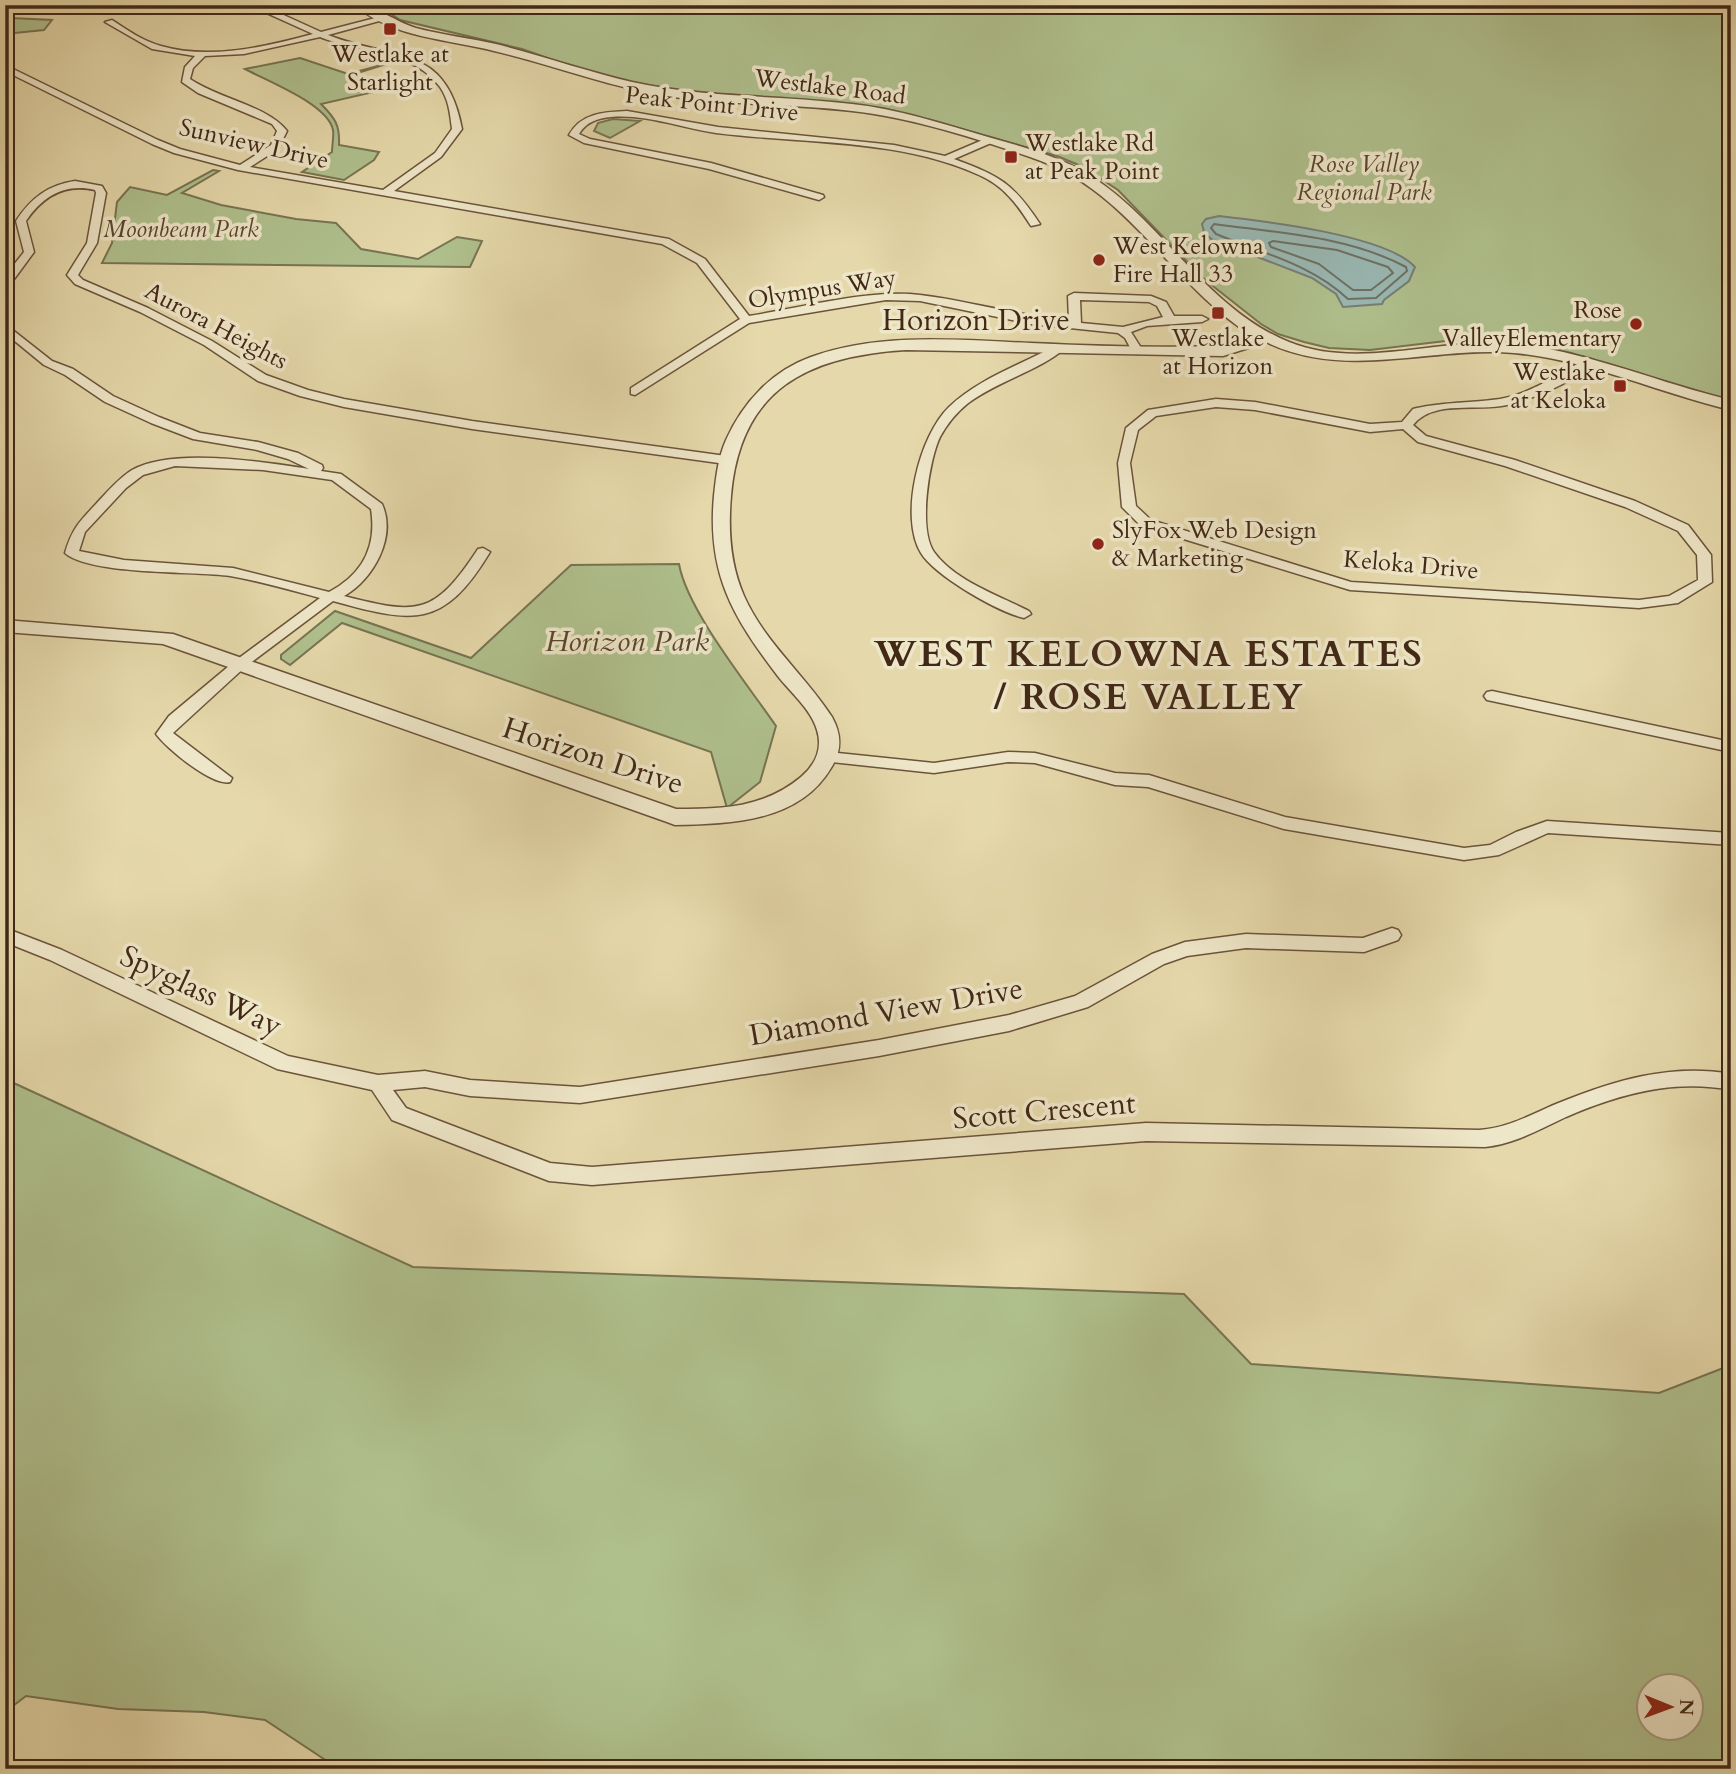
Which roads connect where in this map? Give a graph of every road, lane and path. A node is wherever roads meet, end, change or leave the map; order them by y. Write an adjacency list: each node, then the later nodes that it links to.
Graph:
1 (26, 5): 4 (street)
2 (253, 5): 7 (street)
3 (360, 5): 5 (street, Westlake Road)
4 (5, 15)
5 (380, 18): 7 (street); 10 (street, Westlake Road)
6 (109, 22): 8 (street)
7 (320, 33): 8 (street); 13 (street)
8 (203, 53): 12 (street)
9 (5, 68): 12 (street, Sunview Drive)
10 (988, 141): 11 (street); 23 (street, Westlake Road)
11 (943, 160): 14 (street, Peak Point Drive); 15 (street, Peak Point Drive)
12 (241, 168): 13 (street, Sunview Drive)
13 (385, 193): 18 (street, Sunview Drive)
14 (819, 197)
15 (1035, 224)
16 (5, 284): 30 (street, Aurora Heights)
17 (1202, 319): 19 (street, Olympus Way)
18 (746, 320): 20 (street, Olympus Way); 27 (street, Olympus Way)
19 (1170, 320): 20 (street); 22 (street, Olympus Way)
20 (1075, 324): 22 (street, Olympus Way)
21 (5, 327): 31 (street)
22 (1122, 331): 25 (street)
23 (1260, 334): 25 (street, Horizon Drive); 26 (street, Westlake Road)
24 (1059, 348): 25 (street, Horizon Drive); 30 (street, Horizon Drive); 34 (street)
25 (1137, 351)
26 (1585, 365): 28 (street, Westlake Road); 29 (street)
27 (635, 391)
28 (1731, 405)
29 (1406, 425): 29 (street, Keloka Drive)
30 (726, 460): 39 (street, Horizon Drive)
31 (337, 477): 33 (street); 33 (street)
32 (484, 552): 33 (street)
33 (330, 597): 36 (street)
34 (1024, 614)
35 (5, 626): 36 (street, Horizon Drive)
36 (240, 664): 39 (street, Horizon Drive); 40 (street)
37 (1492, 696): 38 (street)
38 (1731, 747)
39 (828, 757): 41 (street)
40 (224, 778)
41 (1731, 839)
42 (5, 935): 45 (street, Spyglass Way)
43 (1392, 935): 45 (street, Diamond View Drive)
44 (1731, 1082): 45 (street, Scott Crescent)
45 (378, 1083)

